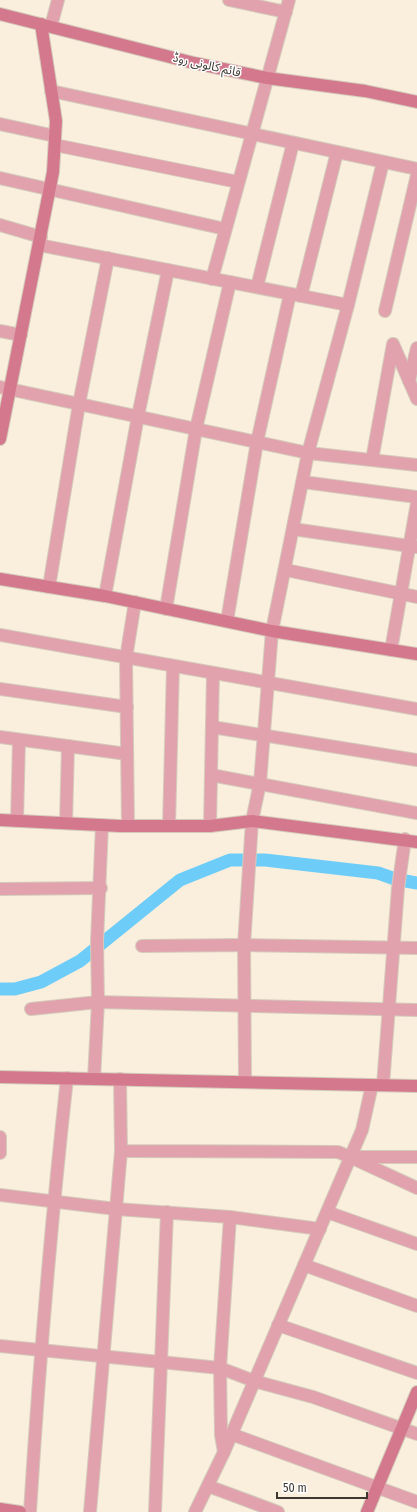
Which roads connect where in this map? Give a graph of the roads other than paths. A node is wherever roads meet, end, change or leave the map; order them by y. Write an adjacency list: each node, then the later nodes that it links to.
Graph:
1 (58, 0): 6 (street)
2 (229, 0): 4 (street)
3 (289, 0): 4 (street)
4 (286, 12): 7 (street)
5 (0, 14): 6 (street, قائم کالونی روڈ)
6 (46, 25): 7 (street, قائم کالونی روڈ); 8 (street)
7 (267, 78): 9 (street, قائم کالونی روڈ); 11 (street)
8 (51, 91): 11 (street); 12 (street)
9 (417, 102)
10 (0, 124): 12 (street)
11 (252, 134): 13 (street); 19 (street)
12 (55, 140): 19 (street); 20 (street)
13 (293, 142): 14 (street); 28 (street)
14 (337, 152): 15 (street); 29 (street)
15 (383, 162): 16 (street); 30 (street)
16 (417, 169)
17 (417, 175): 31 (street)
18 (0, 178): 20 (street)
19 (238, 182): 22 (street)
20 (50, 190): 22 (street); 23 (street)
21 (0, 225): 23 (street)
22 (225, 229): 26 (street)
23 (40, 241): 24 (street); 33 (street)
24 (108, 258): 25 (street); 38 (street)
25 (168, 270): 26 (street); 39 (street)
26 (212, 279): 27 (street)
27 (230, 282): 28 (street); 40 (street)
28 (257, 287): 29 (street)
29 (295, 295): 30 (street); 42 (street)
30 (348, 305): 43 (street)
31 (385, 310)
32 (0, 331): 33 (street)
33 (20, 336): 36 (street)
34 (417, 348): 35 (street)
35 (409, 381): 37 (street); 44 (street)
36 (5, 388): 38 (street); 41 (street)
37 (417, 399)
38 (79, 404): 39 (street); 53 (street)
39 (138, 416): 40 (street); 55 (street)
40 (196, 429): 42 (street); 58 (street)
41 (0, 440)
42 (257, 442): 43 (street); 59 (street)
43 (308, 454): 44 (street); 46 (street)
44 (372, 460): 45 (street)
45 (417, 465)
46 (302, 482): 47 (street); 49 (street)
47 (417, 497)
48 (417, 503): 50 (street)
49 (293, 530): 50 (street); 51 (street)
50 (413, 546): 54 (street)
51 (286, 570): 54 (street); 60 (street)
52 (0, 579): 53 (street)
53 (49, 587): 55 (street)
54 (401, 595): 56 (street); 62 (street)
55 (105, 596): 57 (street)
56 (417, 597)
57 (135, 602): 58 (street); 64 (street)
58 (166, 609): 59 (street)
59 (227, 621): 60 (street)
60 (272, 630): 62 (street); 67 (street)
61 (0, 635): 64 (street)
62 (392, 650): 63 (street)
63 (417, 654)
64 (126, 658): 65 (street); 69 (street)
65 (173, 666): 66 (street); 87 (street)
66 (213, 673): 67 (street); 71 (street)
67 (268, 683): 70 (street); 72 (street)
68 (0, 689): 69 (street)
69 (127, 707): 76 (street)
70 (417, 709)
71 (212, 727): 72 (street); 78 (street)
72 (264, 736): 77 (street); 79 (street)
73 (0, 737): 74 (street)
74 (19, 740): 75 (street); 82 (street)
75 (68, 746): 76 (street); 84 (street)
76 (127, 754): 86 (street)
77 (417, 760)
78 (211, 776): 79 (street); 88 (street)
79 (260, 783): 80 (street); 83 (street)
80 (417, 813)
81 (0, 820): 82 (street)
82 (17, 821): 84 (street)
83 (252, 821): 88 (street); 89 (street); 92 (street)
84 (66, 823): 85 (street)
85 (102, 825): 86 (street); 90 (street)
86 (128, 826): 87 (street)
87 (169, 826): 88 (street)
88 (210, 826)
89 (411, 841): 94 (street)
90 (101, 888): 91 (street); 96 (street)
91 (0, 889)
92 (244, 945): 93 (street); 94 (street); 97 (street)
93 (142, 946)
94 (395, 948): 95 (street); 99 (street)
95 (417, 948)
96 (98, 1002): 97 (street); 98 (street); 103 (street)
97 (245, 1006): 99 (street); 105 (street)
98 (31, 1009)
99 (390, 1009): 100 (street); 106 (street)
100 (417, 1010)
101 (0, 1077): 102 (street)
102 (67, 1078): 103 (street); 116 (street)
103 (94, 1079): 104 (street)
104 (120, 1079): 105 (street); 110 (street)
105 (245, 1082): 106 (street)
106 (378, 1085): 107 (street); 112 (street)
107 (417, 1086)
108 (0, 1137): 109 (street)
109 (0, 1150): 111 (street)
110 (121, 1151): 112 (street); 117 (street)
111 (0, 1153)
112 (350, 1157): 113 (street); 114 (street); 119 (street)
113 (417, 1157)
114 (417, 1188)
115 (0, 1195): 116 (street)
116 (53, 1201): 117 (street); 127 (street)
117 (116, 1209): 118 (street); 128 (street)
118 (167, 1212): 120 (street); 129 (street)
119 (326, 1212): 121 (street); 122 (street)
120 (230, 1217): 121 (street); 130 (street)
121 (320, 1229): 123 (street)
122 (417, 1244)
123 (304, 1265): 124 (street); 125 (street)
124 (417, 1306)
125 (278, 1325): 131 (street); 132 (street)
126 (0, 1346): 127 (street)
127 (40, 1350): 128 (street); 143 (street)
128 (103, 1356): 129 (street); 144 (street)
129 (161, 1362): 130 (street); 145 (street)
130 (220, 1368): 132 (street); 137 (street)
131 (417, 1373)
132 (254, 1381): 134 (street); 135 (street)
133 (417, 1392): 134 (street)
134 (402, 1429): 136 (street); 139 (street)
135 (231, 1434): 137 (street); 139 (street)
136 (417, 1434)
137 (224, 1452): 138 (street)
138 (208, 1486): 146 (street); 147 (street)
139 (378, 1488): 140 (street); 148 (street)
140 (417, 1502)
141 (0, 1509): 142 (street)
142 (20, 1512)
143 (30, 1512)
144 (90, 1512)
145 (155, 1512)
146 (195, 1512)
147 (278, 1512)
148 (367, 1512)

